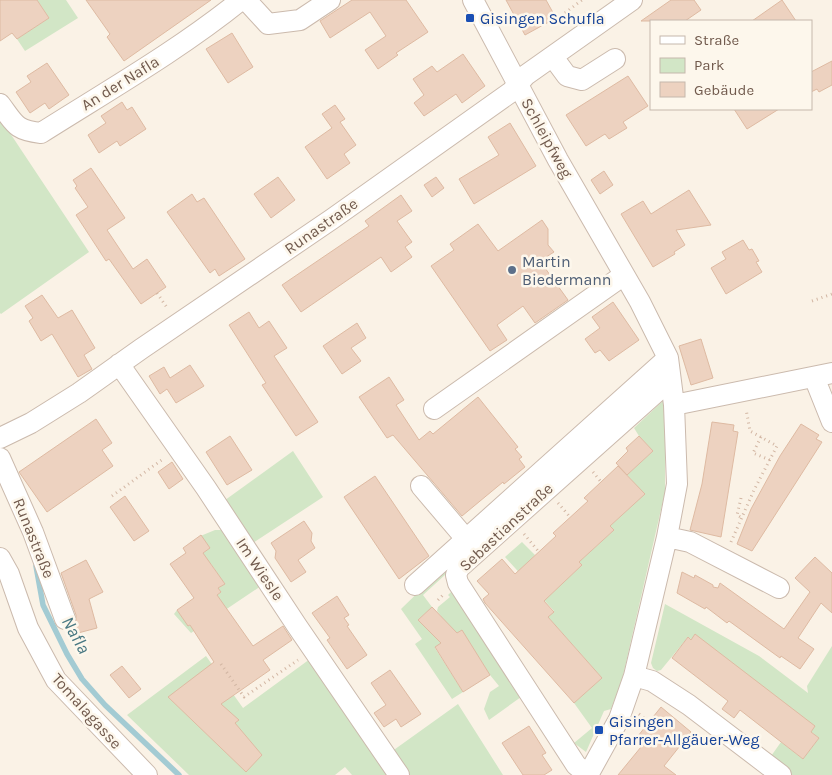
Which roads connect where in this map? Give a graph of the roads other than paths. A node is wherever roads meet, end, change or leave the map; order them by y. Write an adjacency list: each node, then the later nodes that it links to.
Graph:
1 (241, 0): 9 (street, An der Nafla)
2 (246, 0): 3 (street)
3 (330, 0)
4 (473, 0): 8 (street, Schleipfweg)
5 (632, 0): 6 (street, Runastraße)
6 (553, 57): 7 (street); 8 (street, Runastraße)
7 (614, 59)
8 (517, 85): 10 (street, Schleipfweg); 12 (street, Runastraße)
9 (0, 104)
10 (624, 275): 11 (street, Schleipfweg); 16 (street)
11 (668, 358): 14 (street, Schleipfweg); 22 (street)
12 (119, 364): 18 (street, Runastraße); 29 (street, Im Wiesle)
13 (823, 375): 15 (street); 17 (street)
14 (670, 380): 15 (street, Schleipfweg); 30 (street, Sebastianstraße)
15 (674, 404): 21 (street, Sebastianstraße)
16 (434, 410)
17 (832, 422)
18 (0, 438)
19 (0, 458): 26 (street, Runastraße)
20 (421, 486): 22 (street)
21 (667, 536): 25 (street); 27 (street, Sebastianstraße)
22 (466, 539): 24 (street)
23 (0, 558): 28 (street, Tomalagasse)
24 (415, 585)
25 (778, 588)
26 (65, 619)
27 (634, 676): 30 (street, Sebastianstraße); 31 (street)
28 (147, 775)
29 (399, 775)
30 (588, 775)
31 (781, 775)

